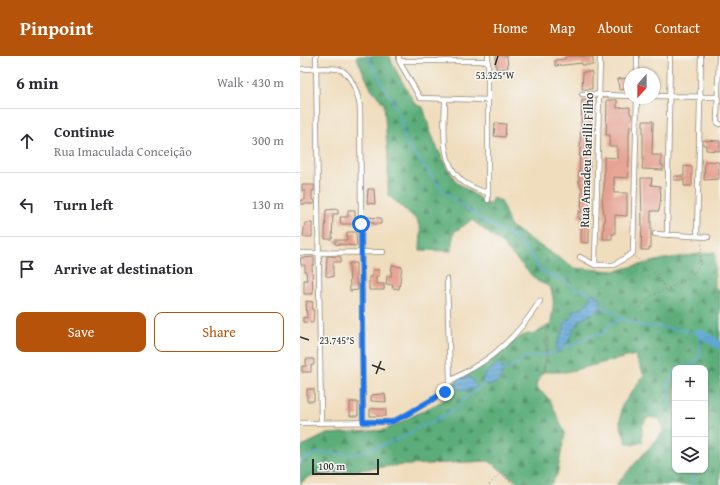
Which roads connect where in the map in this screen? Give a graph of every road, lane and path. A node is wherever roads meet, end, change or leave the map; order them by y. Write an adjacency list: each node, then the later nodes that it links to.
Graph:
1 (316, 56): 11 (street)
2 (600, 56): 13 (street, Rua Amadeu Barilli Filho)
3 (637, 56): 9 (street)
4 (670, 56): 16 (street)
5 (701, 56): 17 (street)
6 (719, 56): 18 (street)
7 (488, 58): 8 (street); 20 (street)
8 (399, 59): 19 (street)
9 (637, 68)
10 (300, 69): 11 (street)
11 (316, 69): 29 (street); 30 (street)
12 (582, 94): 13 (street)
13 (599, 95): 14 (street); 35 (street, Rua Amadeu Barilli Filho)
14 (624, 96)
15 (660, 96): 16 (street)
16 (668, 96): 17 (street); 26 (street)
17 (700, 97): 18 (street); 27 (street)
18 (718, 97): 22 (street)
19 (445, 99): 20 (street); 23 (street)
20 (488, 100): 23 (street)
21 (637, 104): 33 (street)
22 (720, 124)
23 (488, 193): 24 (street)
24 (488, 200)
25 (654, 234): 26 (street)
26 (668, 235): 27 (street)
27 (699, 236): 28 (street); 37 (path)
28 (708, 237)
29 (319, 252): 30 (street); 32 (street); 43 (street)
30 (361, 252): 31 (street); 41 (street)
31 (383, 252)
32 (300, 253)
33 (633, 253): 35 (street); 37 (path)
34 (580, 257): 35 (street)
35 (594, 265)
36 (447, 279): 40 (street)
37 (665, 290): 39 (path)
38 (540, 301): 40 (street)
39 (639, 310)
40 (450, 381): 41 (street)
41 (363, 422): 43 (street)
42 (300, 423): 43 (street)
43 (321, 423)
44 (489, 485): 45 (path)
45 (514, 485)

